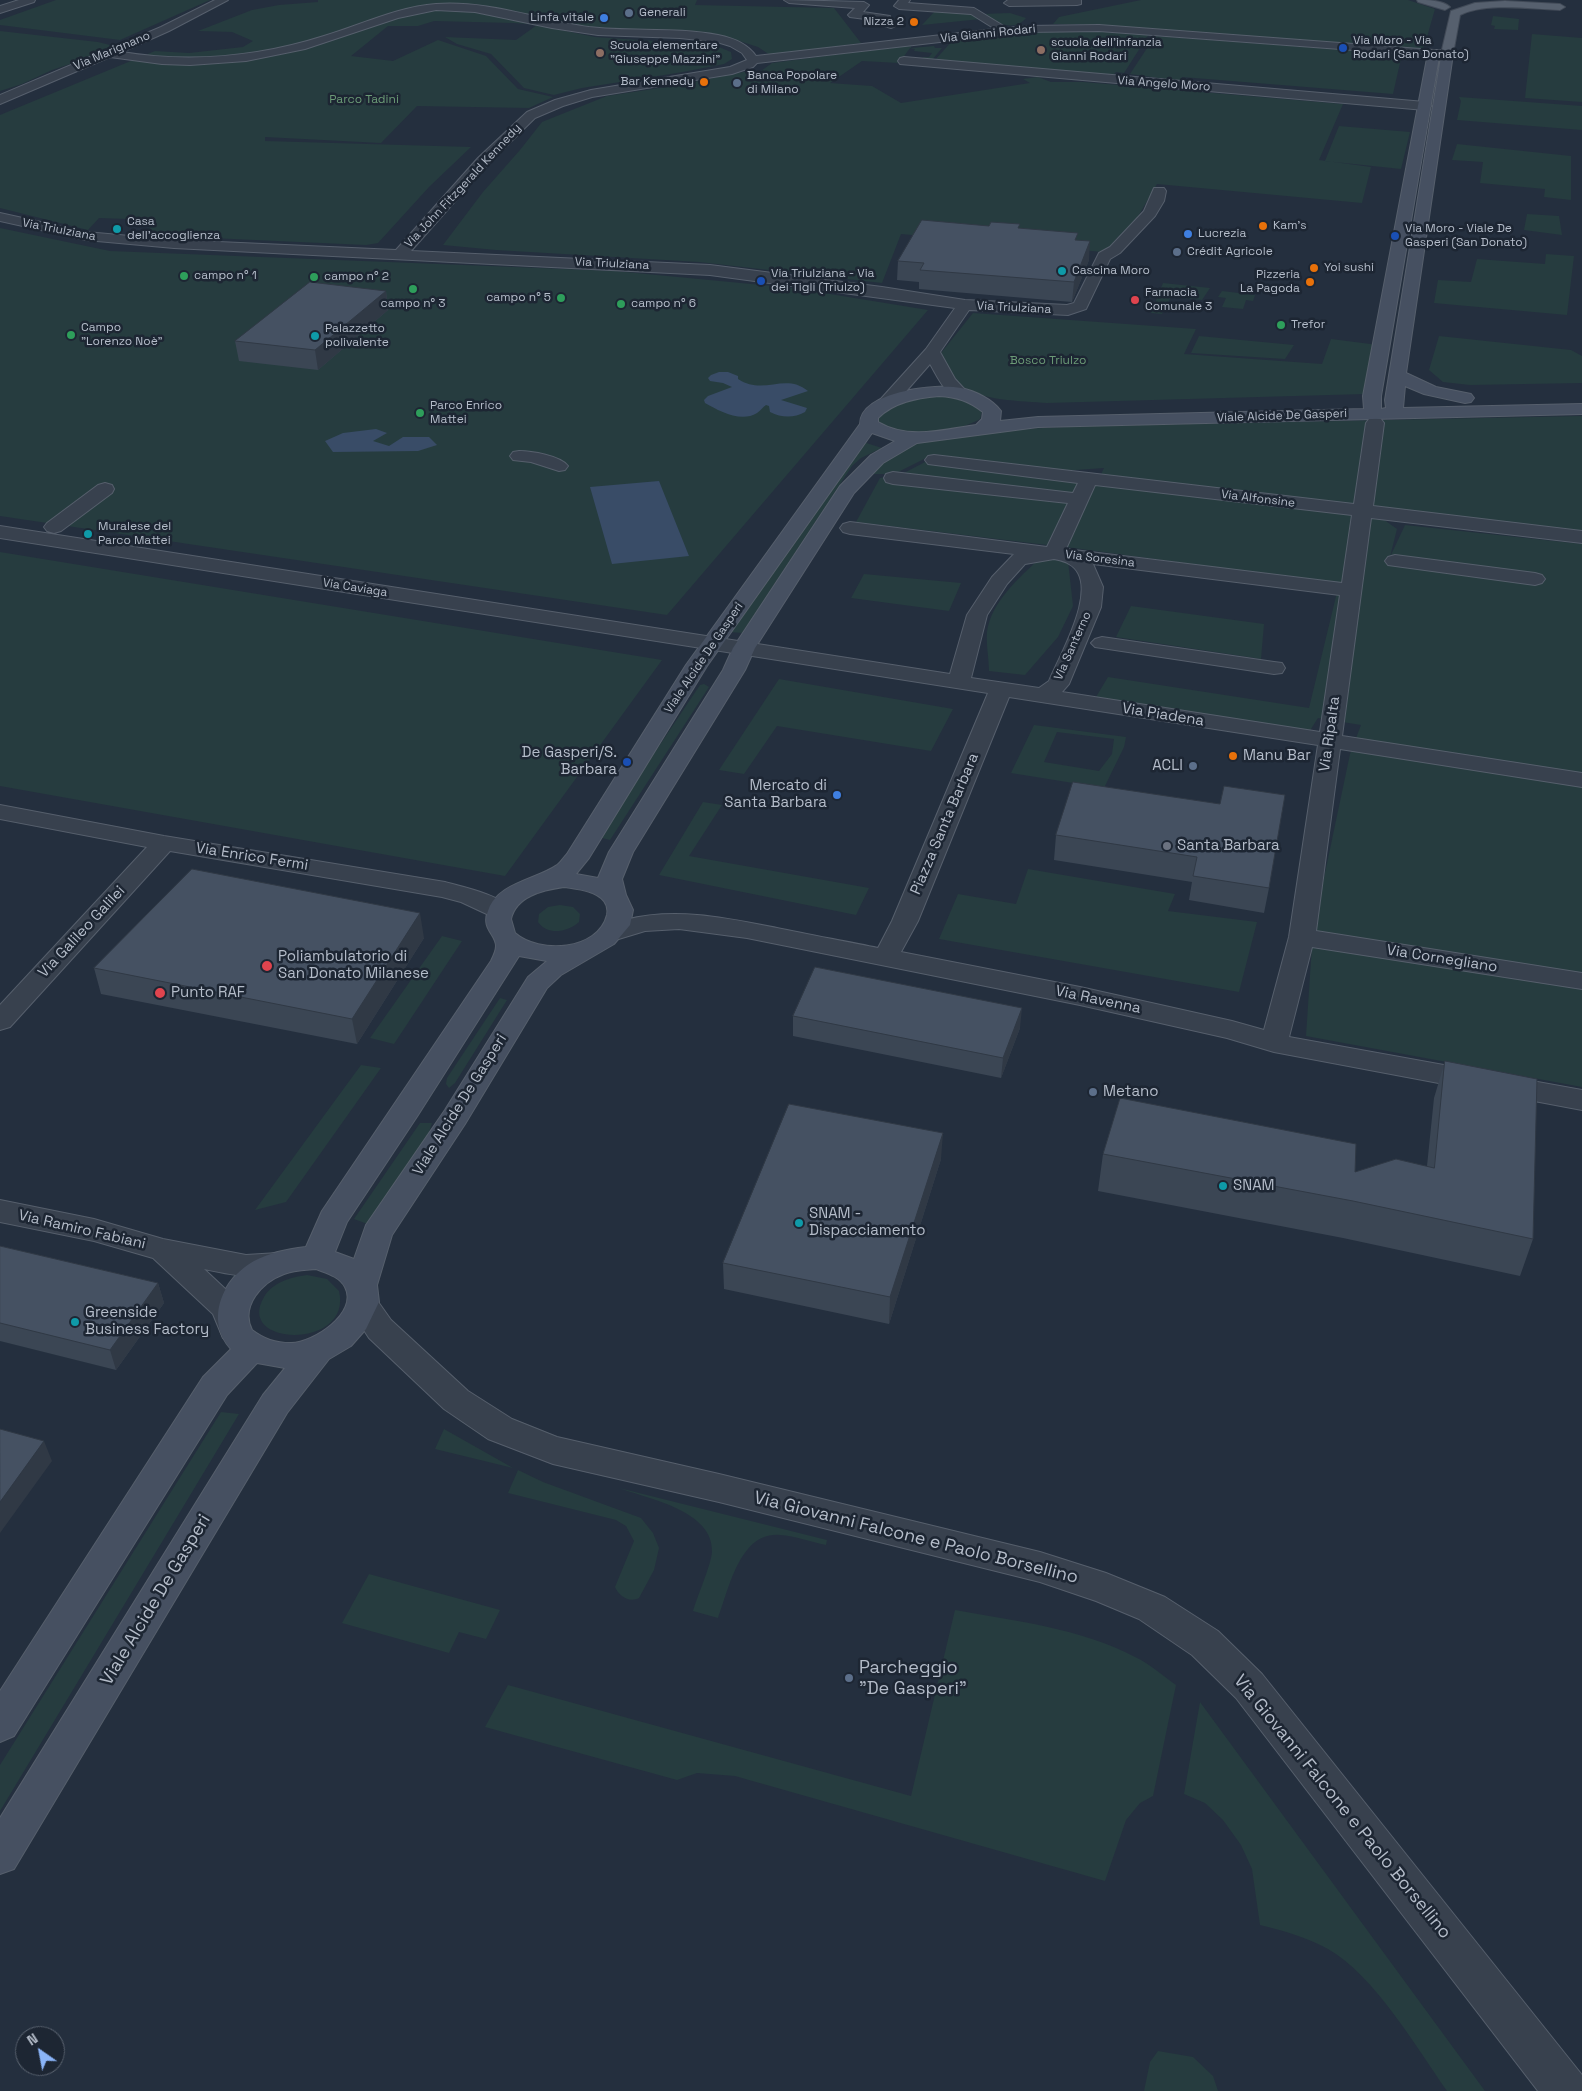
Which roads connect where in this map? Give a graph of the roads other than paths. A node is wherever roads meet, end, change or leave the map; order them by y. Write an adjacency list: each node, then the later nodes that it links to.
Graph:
1 (30, 0): 15 (street)
2 (224, 0): 27 (street, Via Marignano)
3 (1422, 0): 9 (main road)
4 (1464, 0): 13 (main road)
5 (1511, 0): 12 (main road)
6 (1542, 0): 12 (main road)
7 (786, 1): 19 (street)
8 (1076, 1): 11 (street); 17 (street)
9 (1445, 3): 24 (main road)
10 (898, 4): 14 (street); 19 (street)
11 (1090, 4)
12 (1574, 5): 13 (main road)
13 (1560, 7): 26 (main road)
14 (933, 9): 16 (street); 20 (street)
15 (0, 10)
16 (974, 11): 17 (street); 18 (street)
17 (1015, 12)
18 (986, 19): 21 (street); 23 (street)
19 (889, 21): 22 (street); 25 (street)
20 (922, 21)
21 (966, 21)
22 (858, 26)
23 (1002, 29)
24 (1440, 30)
25 (922, 38)
26 (1439, 51): 28 (street, Via Gianni Rodari); 31 (street); 37 (street)
27 (108, 53): 28 (street); 30 (street, Via Marignano)
28 (753, 60): 34 (street, Via John Fitzgerald Kennedy)
29 (904, 61): 31 (street, Via Angelo Moro)
30 (0, 100)
31 (1425, 106): 45 (street)
32 (1159, 191): 35 (street, Via Triulziana)
33 (0, 217): 34 (street, Via Triulziana)
34 (399, 255): 35 (street, Via Triulziana)
35 (965, 305): 36 (street)
36 (932, 352): 38 (street); 41 (street)
37 (1398, 375): 40 (street); 43 (street)
38 (959, 393): 41 (street); 42 (street, Viale Alcide De Gasperi)
39 (1582, 394): 40 (street, Viale Alcide De Gasperi)
40 (1465, 398): 43 (street, Viale Alcide De Gasperi)
41 (888, 401): 46 (street, Viale Alcide De Gasperi)
42 (983, 404): 45 (street, Viale Alcide De Gasperi); 47 (street)
43 (1395, 407): 44 (street, Viale Alcide De Gasperi); 45 (street, Viale Alcide De Gasperi)
44 (1582, 409)
45 (1373, 412): 47 (street, Viale Alcide De Gasperi); 57 (street, Via Ripalta)
46 (870, 424): 48 (street); 67 (street, Viale Alcide De Gasperi)
47 (982, 428): 48 (street, Viale Alcide De Gasperi)
48 (911, 439): 68 (street, Viale Alcide De Gasperi)
49 (519, 456): 52 (street)
50 (934, 460): 54 (street, Via Alfonsine)
51 (1096, 461): 54 (street)
52 (559, 466)
53 (893, 478): 56 (street)
54 (1089, 479): 56 (street); 57 (street, Via Alfonsine)
55 (105, 489): 58 (street)
56 (1080, 500): 62 (street)
57 (1362, 511): 61 (street, Via Alfonsine); 65 (street, Via Ripalta)
58 (54, 527)
59 (850, 528): 62 (street, Via Soresina)
60 (0, 532): 67 (street, Via Caviaga)
61 (1582, 537)
62 (1054, 553): 65 (street, Via Soresina); 70 (street, Via Santerno); 72 (street, Via Santerno)
63 (1395, 561): 64 (street)
64 (1535, 579)
65 (1351, 590): 73 (street, Via Ripalta)
66 (1102, 643): 69 (street)
67 (711, 644): 68 (street); 77 (street, Viale Alcide De Gasperi)
68 (744, 648): 70 (street, Via Piadena); 78 (street, Viale Alcide De Gasperi)
69 (1274, 668)
70 (959, 682): 71 (street, Via Piadena)
71 (1001, 689): 72 (street, Via Piadena); 84 (street, Piazza Santa Barbara)
72 (1043, 696): 73 (street, Via Piadena)
73 (1330, 741): 74 (street, Via Piadena); 81 (street, Via Ripalta)
74 (1582, 780)
75 (0, 812): 76 (street, Via Enrico Fermi)
76 (164, 843): 79 (street, Via Enrico Fermi); 86 (street, Via Galileo Galilei)
77 (536, 884): 78 (street); 79 (street)
78 (614, 897): 80 (street)
79 (500, 911): 82 (street)
80 (612, 933): 83 (street); 84 (street, Via Ravenna)
81 (1302, 937): 85 (street, Via Cornegliano); 87 (street, Via Ripalta)
82 (508, 940): 83 (street); 88 (street)
83 (589, 948): 90 (street, Viale Alcide De Gasperi)
84 (886, 957): 87 (street, Via Ravenna)
85 (1582, 981)
86 (0, 1021)
87 (1274, 1043): 89 (street, Via Ravenna)
88 (419, 1091): 90 (street); 93 (street)
89 (1582, 1100)
90 (464, 1101): 95 (street, Viale Alcide De Gasperi)
91 (0, 1211): 92 (street, Via Ramiro Fabiani)
92 (163, 1250): 94 (street, Via Ramiro Fabiani); 96 (street, Via Ramiro Fabiani)
93 (317, 1258): 94 (street); 95 (street)
94 (278, 1264): 96 (street)
95 (364, 1311): 97 (street, Viale Alcide De Gasperi); 100 (street, Via Giovanni Falcone e Paolo Borsellino)
96 (243, 1338): 97 (street, Viale Alcide De Gasperi); 98 (street)
97 (318, 1349): 99 (street, Viale Alcide De Gasperi)
98 (0, 1724)
99 (0, 1855)
100 (1566, 2091)

